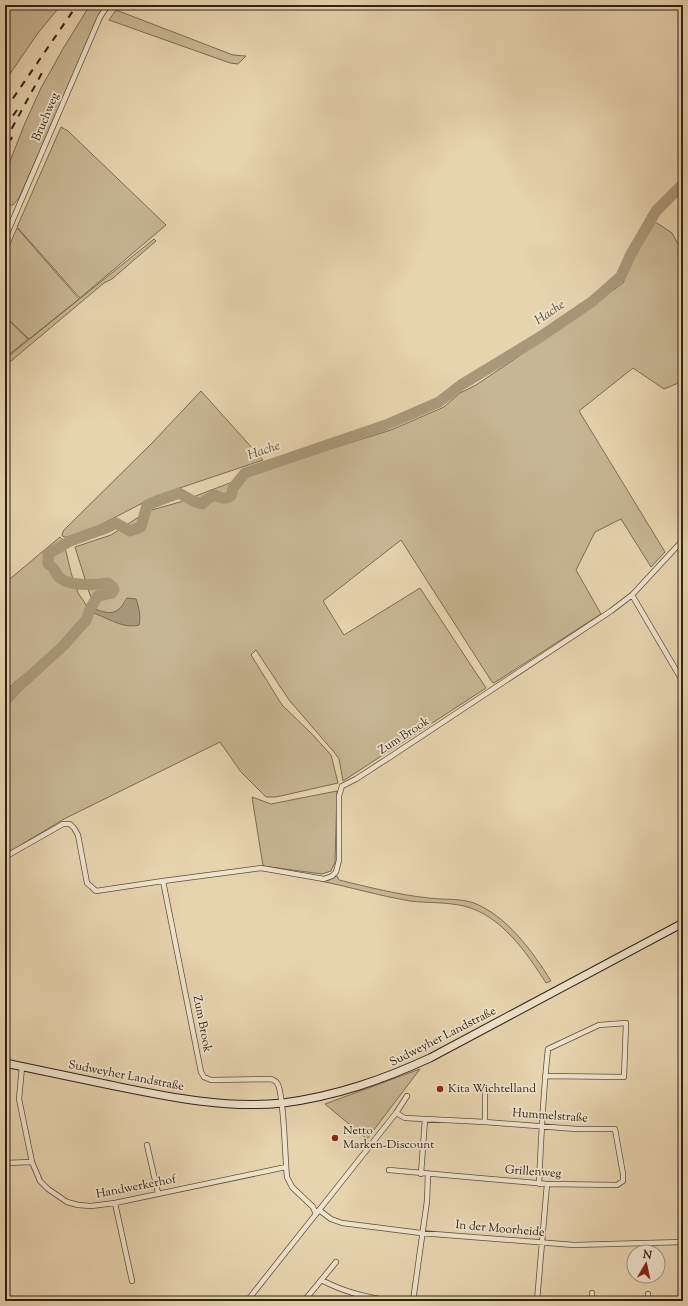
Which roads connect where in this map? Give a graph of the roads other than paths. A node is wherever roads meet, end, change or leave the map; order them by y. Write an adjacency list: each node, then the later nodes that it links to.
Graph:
1 (108, 5): 2 (street, Bruchweg)
2 (5, 238)
3 (683, 540): 4 (street, Zum Brook)
4 (632, 595): 5 (street); 7 (street, Zum Brook)
5 (683, 682)
6 (5, 857): 7 (street, Zum Brook)
7 (163, 881): 14 (street, Zum Brook)
8 (683, 923): 14 (main road, Sudweyher Landstraße)
9 (5, 1063): 10 (main road, Sudweyher Landstraße)
10 (22, 1067): 14 (main road, Sudweyher Landstraße); 21 (street, Handwerkerhof)
11 (545, 1076): 11 (street); 18 (street)
12 (485, 1093): 17 (street)
13 (407, 1096): 15 (street)
14 (282, 1103): 23 (street)
15 (396, 1113): 16 (street, Hummelstraße); 31 (street)
16 (425, 1119): 17 (street, Hummelstraße); 25 (street)
17 (485, 1122): 18 (street, Hummelstraße)
18 (541, 1126): 19 (street, Hummelstraße); 27 (street)
19 (615, 1130): 28 (street, Grillenweg)
20 (148, 1145): 29 (street)
21 (32, 1162): 22 (street); 30 (street, Handwerkerhof)
22 (5, 1163)
23 (286, 1168): 29 (street, Handwerkerhof); 31 (street)
24 (389, 1170): 25 (street, Grillenweg)
25 (421, 1174): 26 (street, Grillenweg)
26 (428, 1174): 27 (street, Grillenweg); 32 (street)
27 (539, 1184): 28 (street, Grillenweg)
28 (546, 1184): 34 (street)
29 (158, 1194): 30 (street, Handwerkerhof)
30 (115, 1203): 37 (street)
31 (318, 1212): 32 (street, In der Moorheide); 40 (street)
32 (421, 1233): 34 (street, In der Moorheide); 43 (street)
33 (683, 1242): 34 (street, In der Moorheide)
34 (542, 1243): 44 (street)
35 (336, 1262): 36 (street)
36 (320, 1280): 41 (street); 42 (street)
37 (132, 1281)
38 (592, 1294): 45 (street)
39 (648, 1294): 46 (street)
40 (247, 1301)
41 (304, 1301)
42 (391, 1301)
43 (412, 1301)
44 (537, 1301)
45 (592, 1301)
46 (648, 1301)

